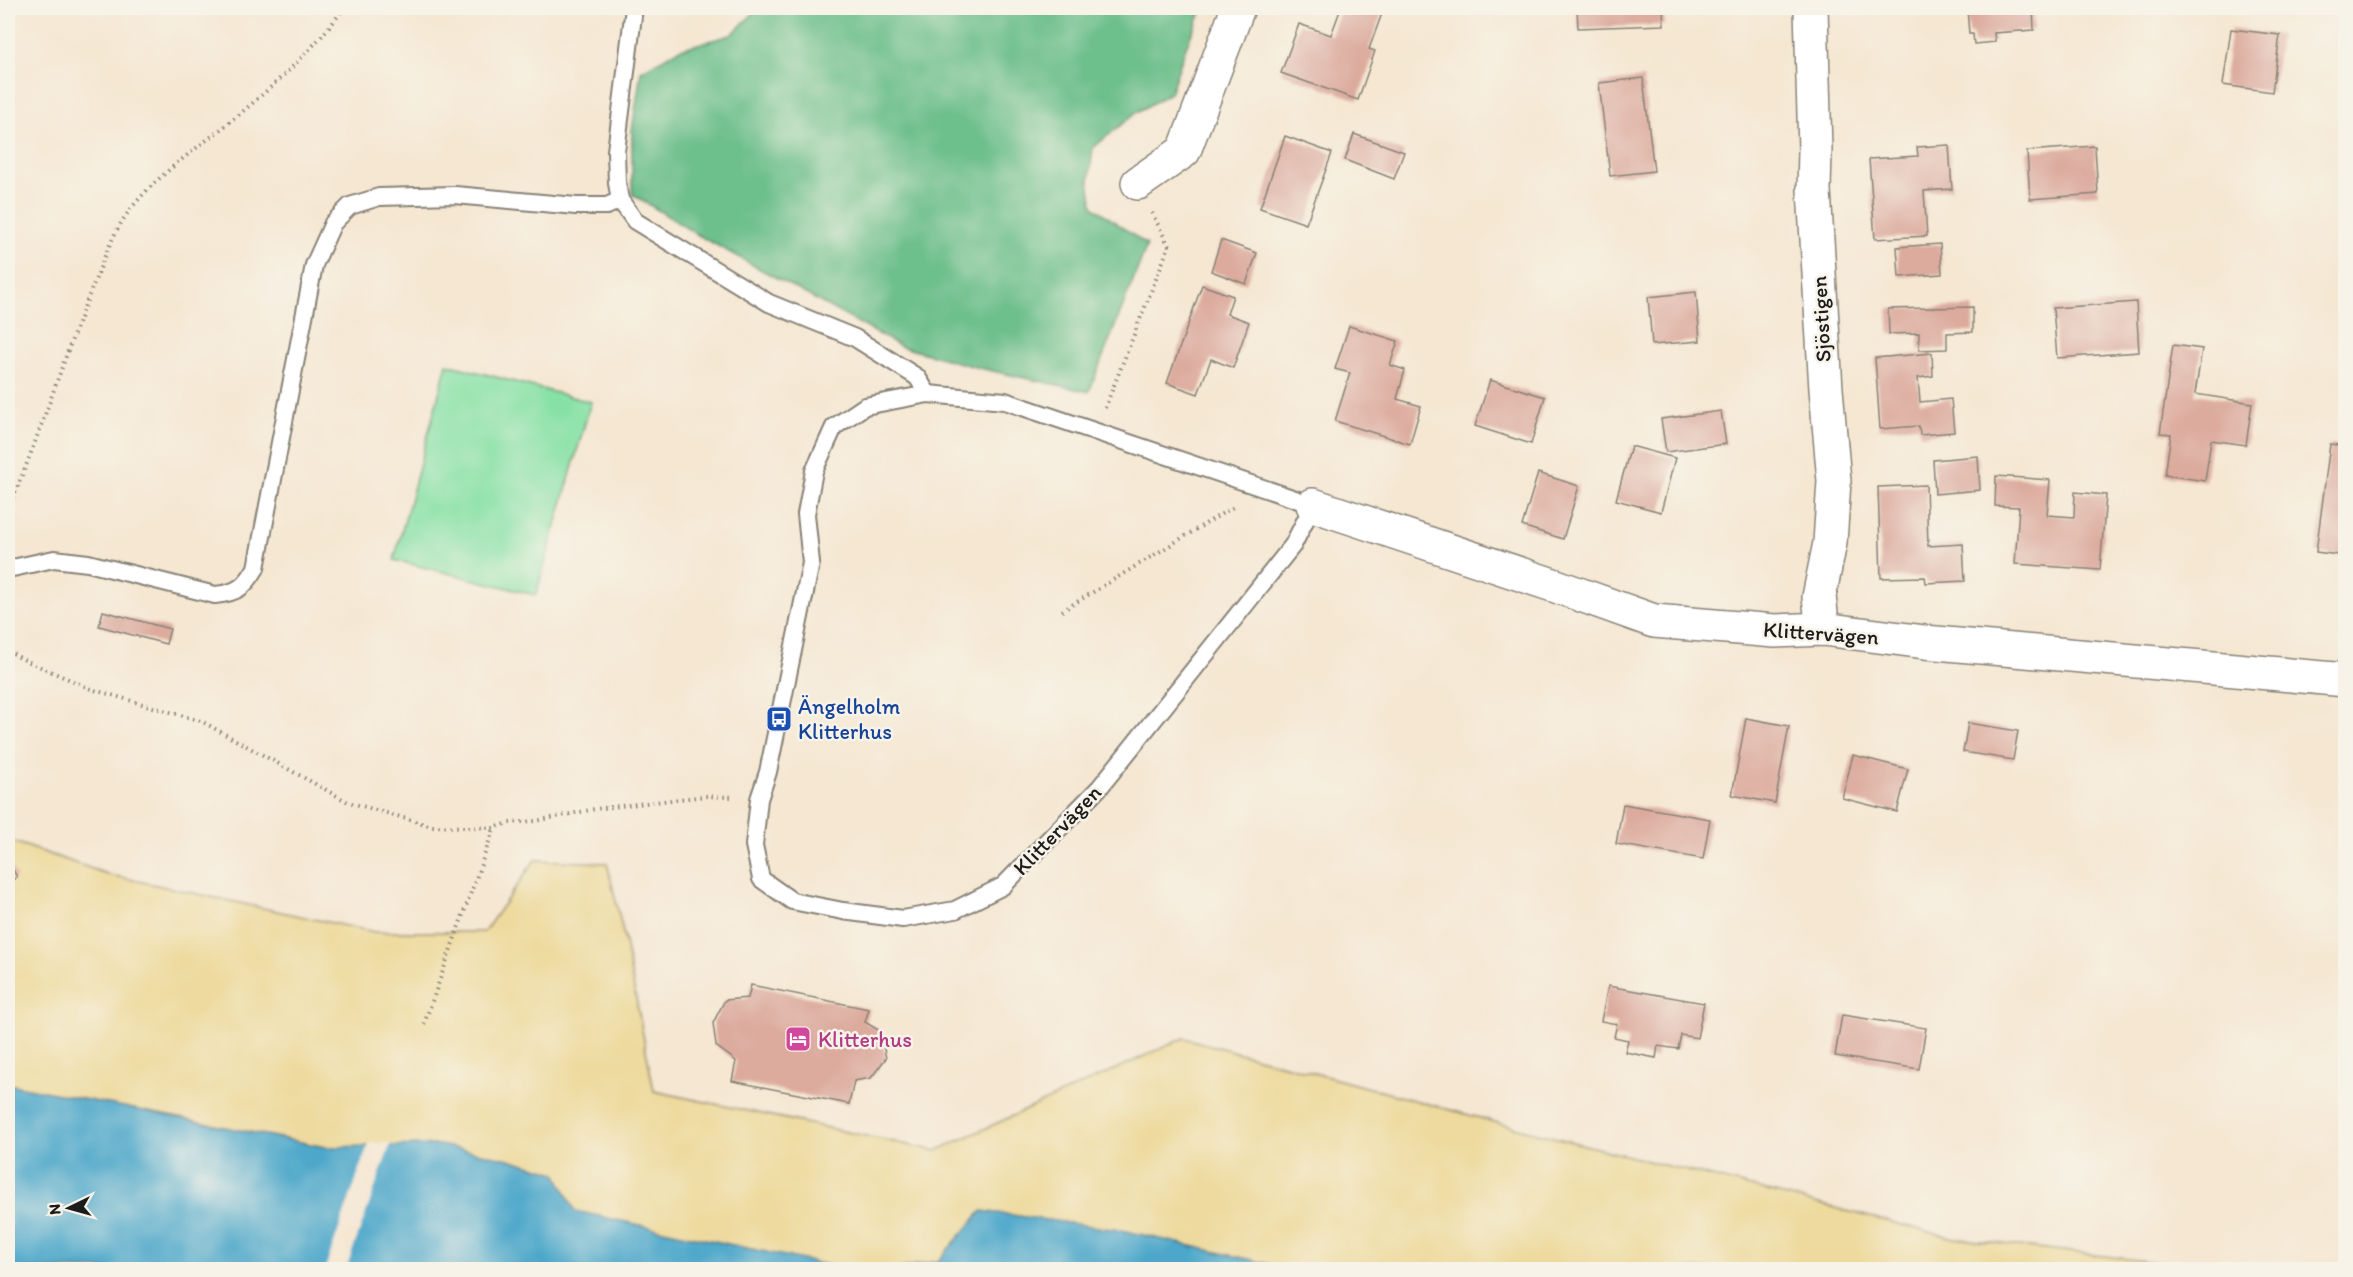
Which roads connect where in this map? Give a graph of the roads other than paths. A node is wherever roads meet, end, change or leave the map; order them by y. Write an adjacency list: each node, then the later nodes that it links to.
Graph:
1 (634, 8): 5 (lane)
2 (1238, 8): 4 (street)
3 (1811, 8): 9 (street, Sjöstigen)
4 (1138, 183)
5 (620, 200): 6 (lane); 8 (lane)
6 (928, 394): 7 (lane, Klittervägen); 7 (lane, Klittervägen)
7 (1313, 505): 9 (street, Klittervägen)
8 (8, 569)
9 (1823, 629): 10 (street, Klittervägen)
10 (2346, 680)

